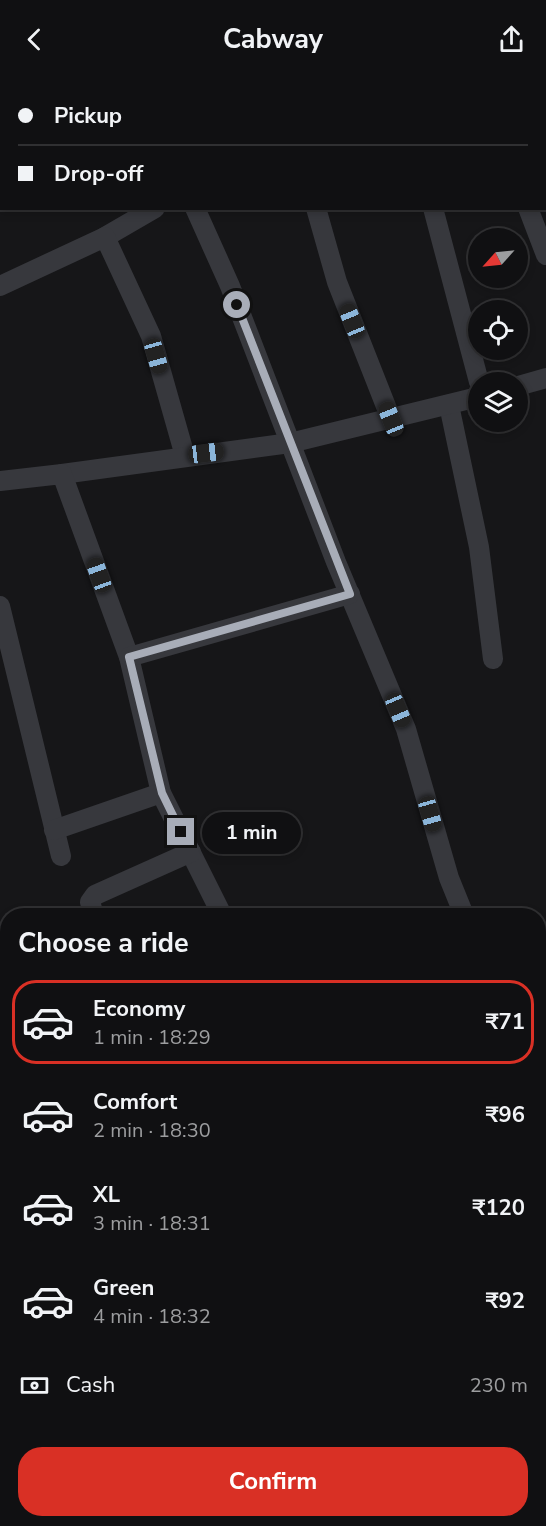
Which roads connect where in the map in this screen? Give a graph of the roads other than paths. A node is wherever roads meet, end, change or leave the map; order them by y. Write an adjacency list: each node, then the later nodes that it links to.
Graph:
1 (152, 210): 6 (street)
2 (196, 210): 15 (street)
3 (317, 210): 14 (street)
4 (434, 210): 9 (street)
5 (529, 210): 7 (street)
6 (105, 237): 8 (street); 16 (street)
7 (546, 255)
8 (0, 286)
9 (476, 372)
10 (546, 378): 11 (street)
11 (528, 383)
12 (468, 400): 13 (street)
13 (449, 405): 14 (street); 22 (street)
14 (391, 419): 15 (street)
15 (290, 443): 16 (street); 19 (street)
16 (185, 456): 17 (street)
17 (62, 474): 18 (street); 21 (street)
18 (0, 481)
19 (350, 594): 21 (street); 29 (street)
20 (0, 606): 24 (street)
21 (129, 657): 23 (street)
22 (493, 659)
23 (162, 793): 24 (street); 25 (street)
24 (54, 830): 26 (street)
25 (191, 852): 27 (street); 28 (street)
26 (61, 856)
27 (92, 908)
28 (219, 908)
29 (461, 908)

